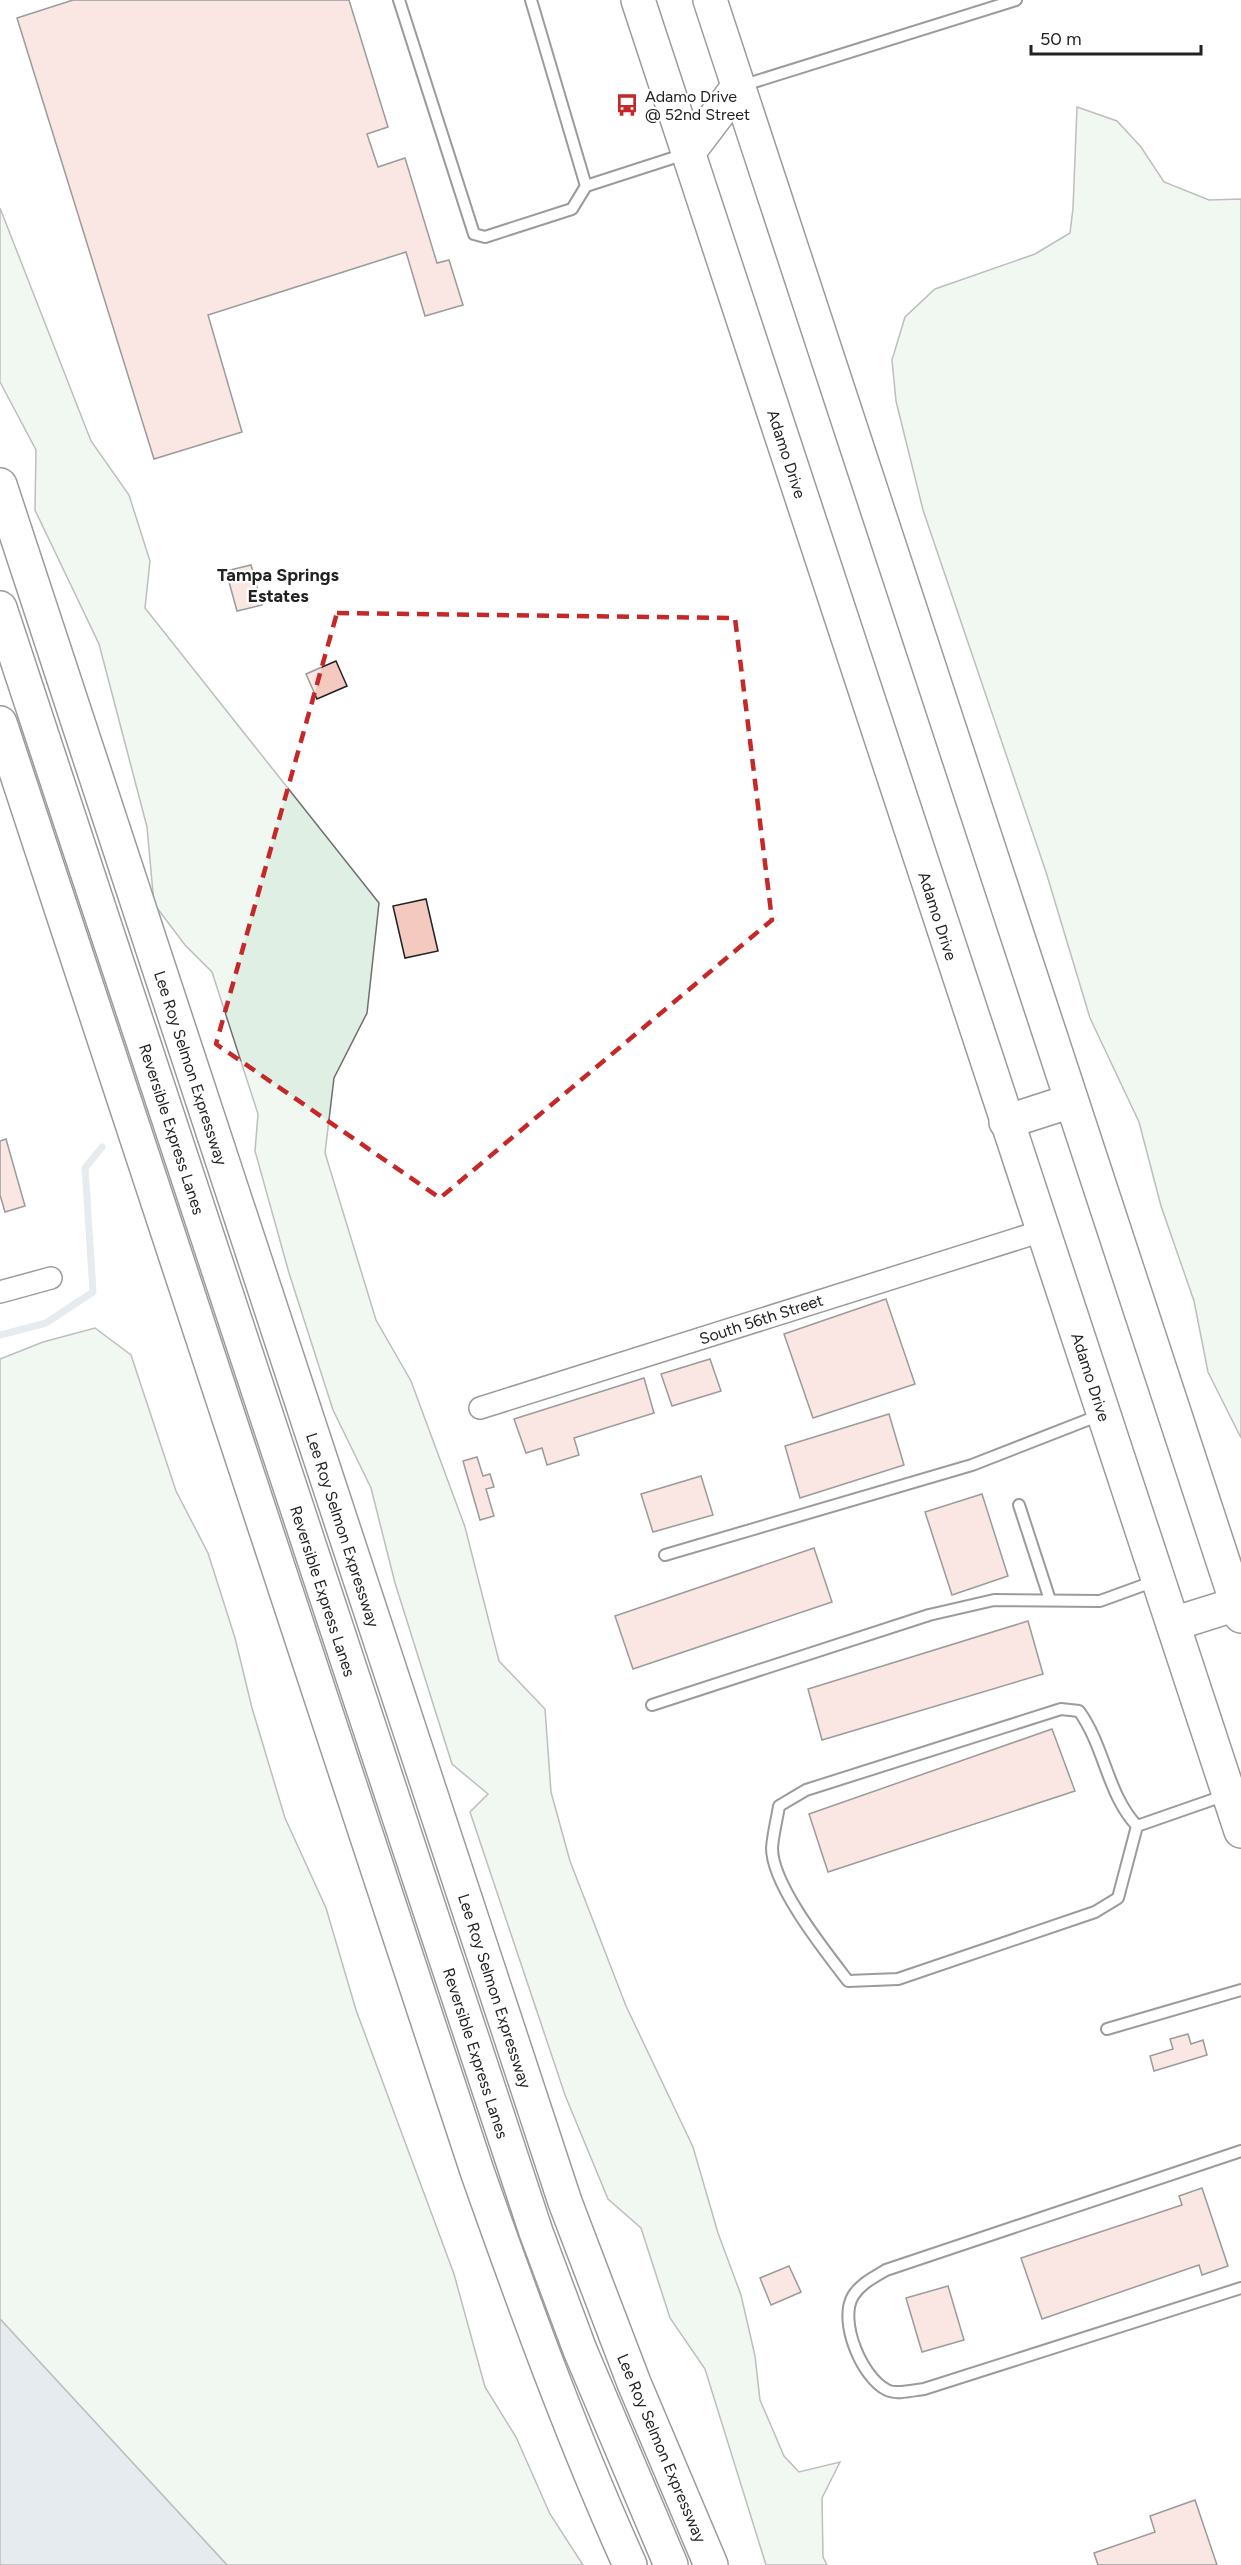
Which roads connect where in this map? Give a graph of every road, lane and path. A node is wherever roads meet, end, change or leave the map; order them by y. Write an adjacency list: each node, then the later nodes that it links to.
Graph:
1 (399, 0): 8 (lane)
2 (531, 0): 8 (lane)
3 (638, 0): 7 (main road, Adamo Drive)
4 (710, 0): 6 (main road)
5 (1016, 0): 6 (lane)
6 (738, 87): 7 (main road); 12 (main road)
7 (688, 153): 8 (lane); 13 (main road, Adamo Drive)
8 (586, 186)
9 (0, 485): 35 (main road, Lee Roy Selmon Expressway)
10 (0, 608): 34 (main road, Reversible Express Lanes)
11 (0, 723): 33 (main road)
12 (1071, 1101): 13 (main road); 23 (main road)
13 (1006, 1122): 14 (main road, Adamo Drive)
14 (1042, 1231): 17 (street, South 56th Street); 18 (main road, Adamo Drive)
15 (51, 1278): 16 (street)
16 (0, 1292)
17 (480, 1408)
18 (1103, 1414): 20 (lane); 21 (main road, Adamo Drive)
19 (1019, 1505): 22 (lane)
20 (665, 1555)
21 (1158, 1580): 22 (lane); 24 (main road, Adamo Drive)
22 (1050, 1600): 25 (lane)
23 (1240, 1607): 24 (main road)
24 (1173, 1624): 26 (main road, Adamo Drive)
25 (652, 1705)
26 (1229, 1794): 27 (lane); 28 (main road, Adamo Drive)
27 (1137, 1826): 27 (lane)
28 (1241, 1831)
29 (1241, 1990): 30 (lane)
30 (1107, 2029)
31 (1241, 2151): 32 (lane)
32 (1241, 2288)
33 (630, 2565)
34 (671, 2565)
35 (711, 2565)

